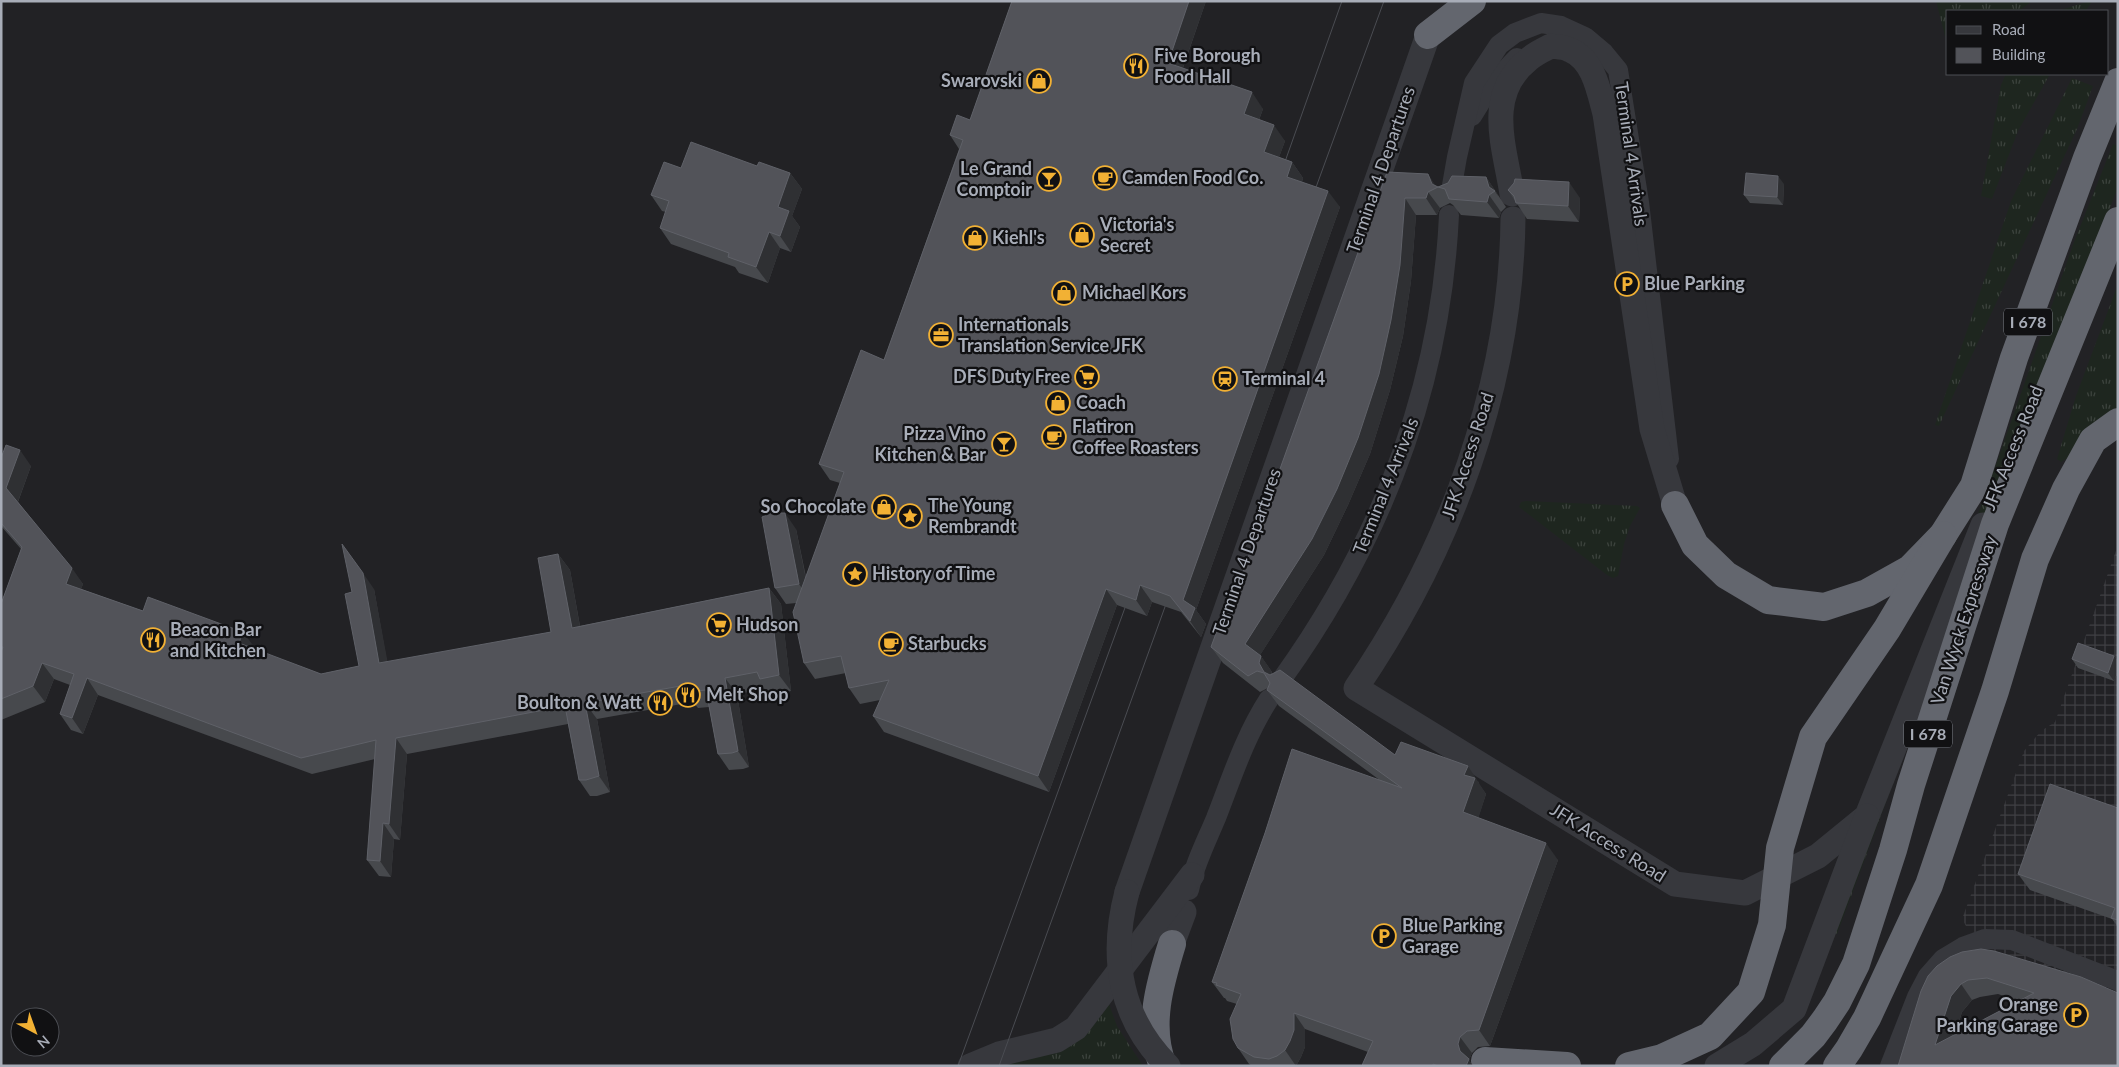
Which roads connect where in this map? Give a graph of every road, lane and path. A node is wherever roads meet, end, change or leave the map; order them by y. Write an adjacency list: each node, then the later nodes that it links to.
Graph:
1 (1472, 1): 2 (highway)
2 (1428, 35): 25 (street, Terminal 4 Departures, bridge)
3 (1551, 46): 5 (street); 7 (street); 13 (street)
4 (2118, 82): 14 (highway, I 678)
5 (1463, 131): 6 (street, Terminal 4 Arrivals); 13 (street, Terminal 4 Arrivals)
6 (1451, 191)
7 (1512, 194)
8 (2118, 213): 17 (street, JFK Access Road)
9 (1449, 214): 15 (street, Terminal 4 Arrivals)
10 (1513, 219): 17 (street, JFK Access Road)
11 (2118, 221): 29 (highway, Van Wyck Expressway / I 678)
12 (2118, 422): 30 (highway)
13 (1675, 505): 14 (highway)
14 (1943, 535): 27 (highway, bridge)
15 (1282, 679)
16 (1268, 699): 18 (street)
17 (1867, 816): 28 (street)
18 (1192, 875): 19 (street); 23 (street)
19 (1184, 912): 20 (street)
20 (1172, 944): 24 (highway)
21 (2118, 981): 31 (street)
22 (1485, 1061): 26 (highway)
23 (970, 1066)
24 (1163, 1066)
25 (1168, 1066)
26 (1568, 1066)
27 (1629, 1066)
28 (1717, 1066)
29 (1783, 1066)
30 (1836, 1066)
31 (1890, 1066)

